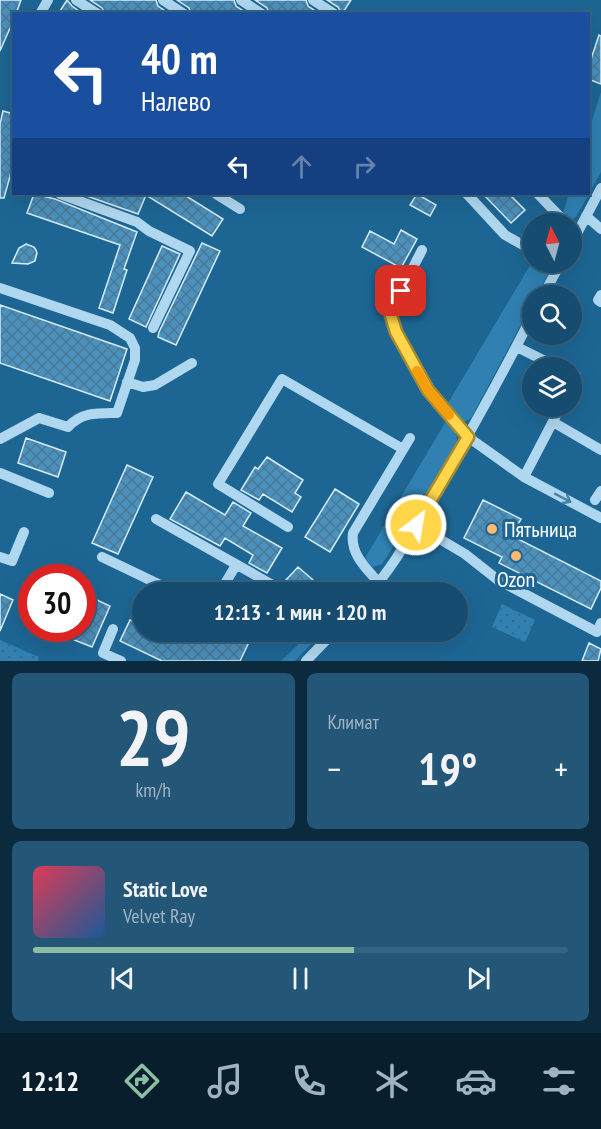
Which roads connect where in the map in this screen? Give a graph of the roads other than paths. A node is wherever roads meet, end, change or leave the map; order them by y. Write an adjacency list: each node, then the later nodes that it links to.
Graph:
1 (76, 0): 5 (street)
2 (163, 0): 6 (street)
3 (241, 0): 7 (street)
4 (313, 0): 8 (street)
5 (95, 12)
6 (181, 12)
7 (259, 12)
8 (331, 12)
9 (601, 188): 15 (street)
10 (63, 195): 24 (street)
11 (218, 195): 14 (street)
12 (468, 195): 19 (street)
13 (539, 195): 16 (street)
14 (240, 209)
15 (593, 211): 17 (street); 18 (street)
16 (556, 213)
17 (582, 222)
18 (601, 229)
19 (522, 244)
20 (422, 250): 32 (street)
21 (0, 288): 29 (street)
22 (601, 295): 23 (street)
23 (601, 302)
24 (153, 328)
25 (522, 337): 26 (street)
26 (517, 347): 27 (street); 32 (street)
27 (537, 357)
28 (192, 363): 29 (street)
29 (128, 382): 34 (street)
30 (556, 417): 31 (street)
31 (553, 422): 36 (street); 38 (street)
32 (468, 437): 38 (street); 42 (street)
33 (410, 438): 35 (street)
34 (0, 440)
35 (403, 449): 43 (street); 51 (street)
36 (601, 450)
37 (0, 473): 39 (street)
38 (524, 477): 40 (street, one-way to 40)
39 (49, 493)
40 (601, 518)
41 (156, 519): 47 (street)
42 (416, 525): 52 (street); 54 (street)
43 (288, 527)
44 (24, 532): 45 (street)
45 (0, 557)
46 (102, 557): 48 (street)
47 (236, 565): 49 (street); 50 (street)
48 (154, 582)
49 (226, 582)
50 (267, 582)
51 (378, 582)
52 (380, 582)
53 (113, 628): 56 (street)
54 (600, 630)
55 (322, 642): 57 (street)
56 (121, 661)
57 (306, 661)

